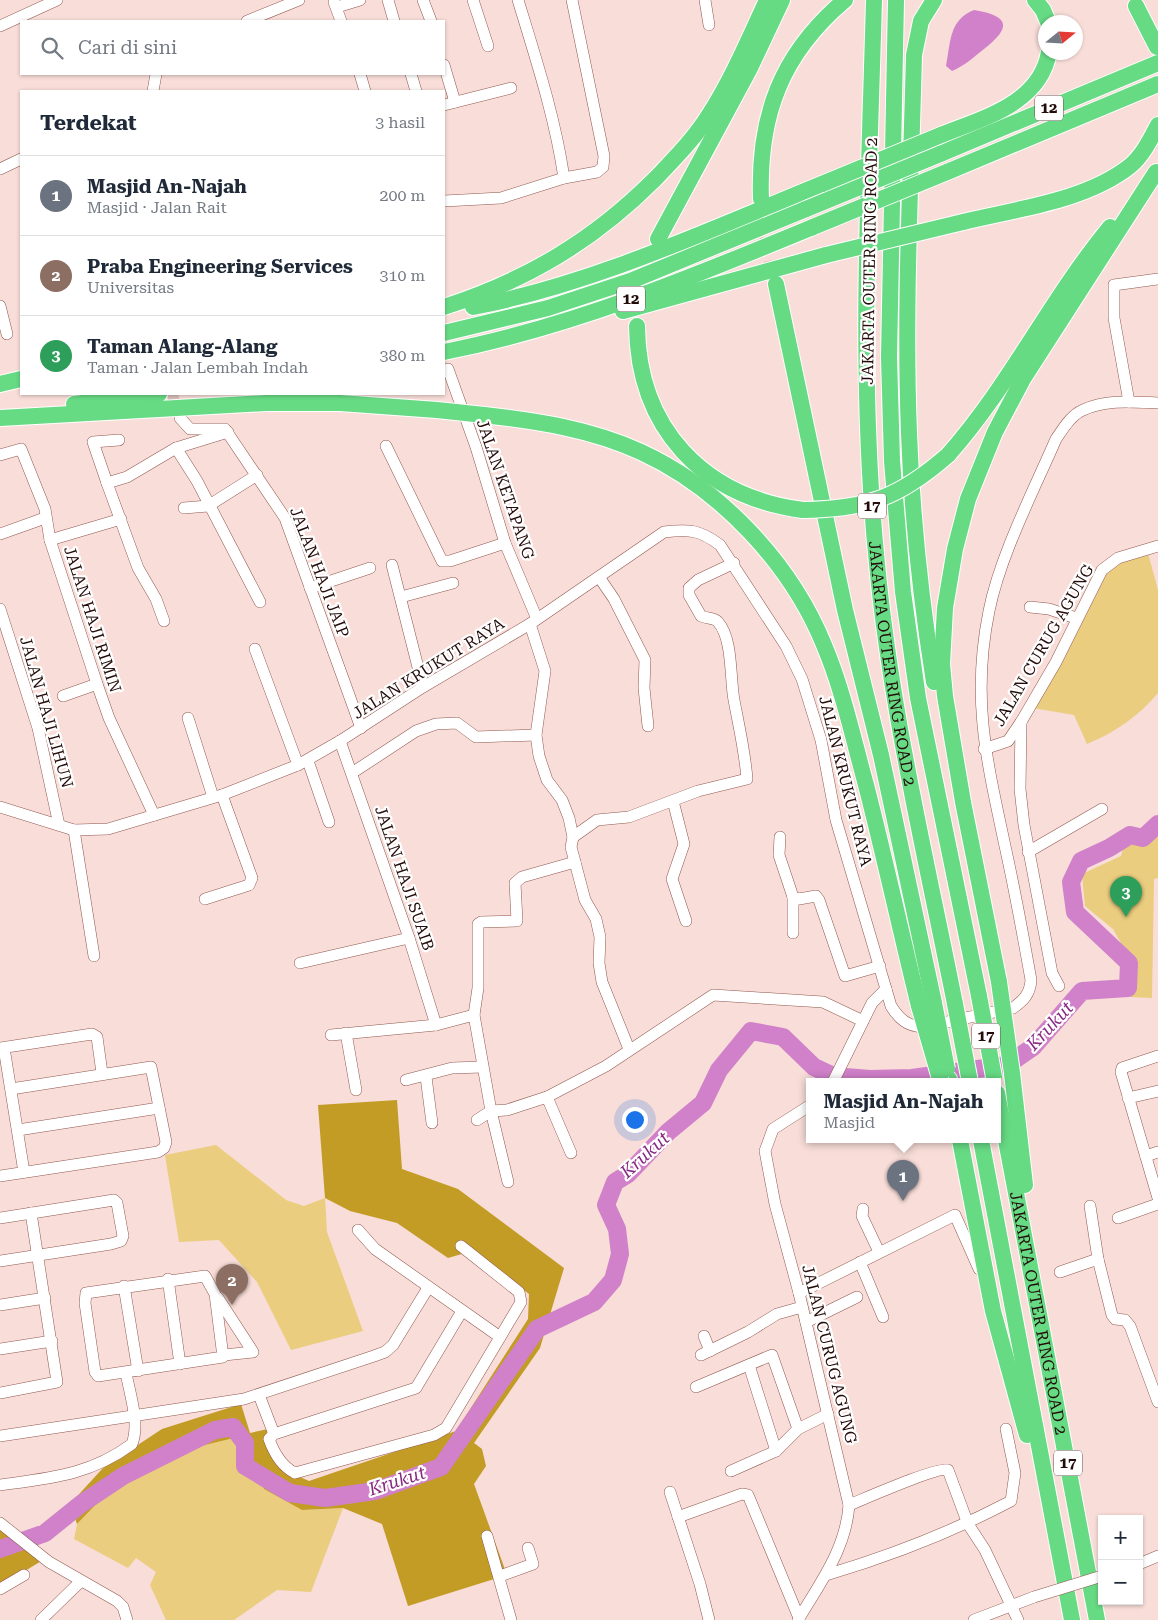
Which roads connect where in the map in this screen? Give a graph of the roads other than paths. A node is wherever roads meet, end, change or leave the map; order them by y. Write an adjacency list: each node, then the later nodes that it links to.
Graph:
1 (299, 0): 20 (street)
2 (360, 0): 17 (street)
3 (388, 0): 22 (street)
4 (422, 0): 23 (street)
5 (473, 0): 26 (street)
6 (518, 0): 43 (street)
7 (572, 0): 43 (street)
8 (705, 0): 24 (street)
9 (766, 0): 50 (highway)
10 (782, 0): 46 (highway)
11 (845, 0): 44 (highway)
12 (874, 0): 150 (highway, JAKARTA OUTER RING ROAD 2 / 17, bridge)
13 (896, 0): 151 (highway, JAKARTA OUTER RING ROAD 2 / 17, bridge)
14 (934, 0): 111 (highway)
15 (1035, 0): 19 (highway)
16 (52, 1): 25 (street)
17 (335, 3): 21 (street)
18 (1136, 6): 27 (highway)
19 (1045, 15)
20 (249, 20)
21 (342, 20)
22 (394, 20)
23 (431, 20)
24 (709, 25)
25 (0, 26)
26 (488, 46)
27 (1157, 55): 54 (highway, 12, bridge)
28 (1047, 60): 51 (highway, bridge)
29 (445, 73): 38 (street)
30 (156, 75): 35 (street)
31 (360, 75): 36 (street)
32 (411, 75): 37 (street)
33 (1158, 84): 52 (highway, 12, bridge)
34 (511, 88): 38 (street)
35 (153, 90)
36 (364, 90)
37 (416, 90)
38 (449, 103)
39 (1158, 125): 52 (highway, bridge)
40 (20, 159): 41 (street)
41 (0, 169)
42 (1157, 171): 53 (highway, bridge); 111 (highway)
43 (564, 178): 45 (street)
44 (760, 199)
45 (445, 201)
46 (658, 239)
47 (1158, 278): 63 (street)
48 (776, 284): 136 (highway)
49 (0, 306): 55 (street)
50 (445, 307)
51 (445, 313)
52 (558, 325): 56 (highway, 12)
53 (637, 326)
54 (445, 333)
55 (7, 334)
56 (445, 352)
57 (448, 369): 81 (street, JALAN KETAPANG)
58 (20, 379): 59 (highway)
59 (0, 384)
60 (20, 389): 61 (highway)
61 (0, 392)
62 (151, 395): 65 (highway)
63 (1129, 402): 64 (street, JALAN KRUKUT RAYA); 106 (street, JALAN KRUKUT RAYA)
64 (1158, 403)
65 (0, 414)
66 (0, 418): 136 (highway, bridge)
67 (180, 418): 68 (street)
68 (228, 432): 71 (street); 73 (street, JALAN HAJI JAIP)
69 (119, 440): 74 (street)
70 (386, 446): 81 (street)
71 (176, 448): 74 (street); 75 (street)
72 (0, 455): 77 (street, JALAN HAJI RIMIN)
73 (257, 475): 75 (street); 88 (street, JALAN HAJI JAIP)
74 (107, 483): 78 (street)
75 (208, 506): 76 (street); 90 (street)
76 (184, 508)
77 (45, 518): 79 (street); 80 (street, JALAN HAJI RIMIN)
78 (121, 519): 80 (street); 94 (street)
79 (0, 534)
80 (50, 540): 97 (street, JALAN HAJI RIMIN)
81 (505, 543): 95 (street, JALAN KETAPANG)
82 (1158, 546): 93 (street, JALAN CURUG AGUNG)
83 (734, 564): 87 (street, JALAN KRUKUT RAYA); 110 (street); 133 (street, JALAN KRUKUT RAYA)
84 (392, 565): 89 (street)
85 (370, 568): 88 (street)
86 (452, 583): 89 (street)
87 (603, 584): 95 (street, JALAN KRUKUT RAYA); 102 (street)
88 (310, 588): 103 (street, JALAN HAJI JAIP)
89 (401, 597): 98 (street)
90 (260, 602)
91 (1030, 607): 93 (street)
92 (0, 608): 116 (street, JALAN HAJI LIHUN)
93 (1076, 618): 101 (street, JALAN CURUG AGUNG)
94 (164, 621)
95 (533, 624): 98 (street, JALAN KRUKUT RAYA); 104 (street, JALAN KETAPANG)
96 (255, 649): 107 (street)
97 (97, 684): 99 (street); 114 (street, JALAN HAJI RIMIN)
98 (423, 687): 103 (street, JALAN KRUKUT RAYA)
99 (63, 696)
100 (188, 718): 109 (street)
101 (1021, 722): 106 (street, JALAN CURUG AGUNG); 120 (street)
102 (648, 726)
103 (361, 728): 105 (street, JALAN KRUKUT RAYA)
104 (536, 735): 108 (street); 118 (street, JALAN KETAPANG)
105 (340, 742): 107 (street, JALAN KRUKUT RAYA); 108 (street, JALAN HAJI SUAIB)
106 (984, 749): 123 (street, JALAN KRUKUT RAYA)
107 (306, 766): 109 (street, JALAN KRUKUT RAYA); 115 (street)
108 (350, 769): 130 (street, JALAN HAJI SUAIB)
109 (218, 796): 114 (street, JALAN KRUKUT RAYA); 125 (street)
110 (673, 801): 118 (street); 126 (street)
111 (963, 802): 198 (highway, bridge)
112 (0, 806): 116 (street, JALAN KRUKUT RAYA)
113 (1102, 809): 120 (street)
114 (154, 816): 117 (street, JALAN KRUKUT RAYA)
115 (329, 822)
116 (59, 825): 117 (street, JALAN KRUKUT RAYA)
117 (74, 830): 131 (street)
118 (573, 837): 121 (street, JALAN KETAPANG)
119 (780, 837): 124 (street)
120 (1028, 852): 122 (street)
121 (575, 862): 137 (street); 143 (street, JALAN KETAPANG)
122 (1036, 889): 123 (street); 127 (street)
123 (1016, 894): 128 (street, JALAN KRUKUT RAYA)
124 (793, 897): 129 (street); 133 (street)
125 (205, 899)
126 (686, 921)
127 (1044, 927): 128 (street); 134 (street)
128 (1023, 930): 135 (street, JALAN KRUKUT RAYA)
129 (793, 933)
130 (409, 938): 132 (street); 139 (street, JALAN HAJI SUAIB)
131 (94, 956)
132 (300, 963)
133 (880, 966): 135 (street, JALAN KRUKUT RAYA)
134 (1059, 986)
135 (886, 989): 138 (street)
136 (926, 1005): 149 (highway, bridge)
137 (474, 1015): 139 (street); 145 (street)
138 (862, 1021): 143 (street); 148 (street)
139 (436, 1025): 140 (street)
140 (346, 1033): 141 (street); 154 (street)
141 (331, 1035)
142 (2, 1048): 146 (street); 153 (street)
143 (629, 1049): 156 (street)
144 (1158, 1056): 157 (street)
145 (482, 1067): 147 (street); 160 (street)
146 (102, 1073): 153 (street); 158 (street)
147 (426, 1076): 152 (street); 163 (street)
148 (835, 1077)
149 (944, 1078)
150 (969, 1078)
151 (994, 1078)
152 (406, 1080)
153 (11, 1089): 164 (street)
154 (356, 1090)
155 (1158, 1091): 157 (street)
156 (547, 1097): 160 (street); 168 (street)
157 (1128, 1098): 169 (street)
158 (159, 1108): 164 (street); 170 (street)
159 (806, 1108): 192 (street, JALAN CURUG AGUNG)
160 (491, 1111): 162 (street); 172 (street)
161 (1001, 1113): 198 (highway, JAKARTA OUTER RING ROAD 2 / 17)
162 (477, 1120)
163 (432, 1124)
164 (18, 1130): 170 (street)
165 (959, 1143): 230 (highway)
166 (983, 1143): 230 (highway, JAKARTA OUTER RING ROAD 2 / 17)
167 (1158, 1152): 169 (street)
168 (572, 1153)
169 (1146, 1156): 173 (street)
170 (24, 1172): 171 (street)
171 (0, 1176)
172 (508, 1182)
173 (1158, 1198)
174 (1158, 1204): 179 (street)
175 (1090, 1206): 184 (street)
176 (864, 1209): 182 (street)
177 (31, 1213): 178 (street); 183 (street); 183 (street)
178 (0, 1218)
179 (1118, 1218)
180 (358, 1230): 191 (street)
181 (462, 1246): 202 (street)
182 (880, 1252): 186 (street); 187 (street)
183 (38, 1255): 185 (street); 195 (street)
184 (1098, 1259): 188 (street); 214 (street)
185 (0, 1261)
186 (860, 1262): 192 (street); 200 (street)
187 (979, 1269)
188 (1060, 1272)
189 (168, 1279): 190 (street); 193 (street); 207 (street)
190 (124, 1286): 209 (street); 210 (street)
191 (428, 1288): 199 (street); 213 (street)
192 (800, 1293): 197 (street, JALAN CURUG AGUNG)
193 (216, 1294): 206 (street); 206 (street)
194 (857, 1297): 201 (street)
195 (45, 1298): 196 (street); 204 (street)
196 (0, 1305)
197 (802, 1307): 201 (street, JALAN CURUG AGUNG); 203 (street)
198 (1039, 1307): 249 (highway, JAKARTA OUTER RING ROAD 2 / 17)
199 (462, 1311): 202 (street); 219 (street)
200 (883, 1317)
201 (806, 1322): 215 (street, JALAN CURUG AGUNG)
202 (500, 1336): 219 (street)
203 (704, 1336)
204 (52, 1341): 205 (street); 212 (street)
205 (0, 1349)
206 (224, 1355): 207 (street)
207 (180, 1364): 209 (street)
208 (749, 1365): 211 (street); 217 (street); 221 (street)
209 (138, 1371): 210 (street)
210 (126, 1373): 216 (street)
211 (696, 1387)
212 (0, 1393)
213 (259, 1395): 216 (street); 219 (street)
214 (1158, 1402)
215 (828, 1414): 217 (street); 225 (street, JALAN CURUG AGUNG)
216 (134, 1415): 220 (street); 223 (street)
217 (798, 1429): 221 (street)
218 (1006, 1429): 228 (street)
219 (274, 1434)
220 (0, 1436)
221 (776, 1451): 222 (street)
222 (732, 1471)
223 (0, 1484)
224 (670, 1492): 226 (street)
225 (850, 1505): 228 (street); 235 (street, JALAN CURUG AGUNG)
226 (678, 1517): 241 (street); 245 (street)
227 (0, 1523): 238 (street)
228 (968, 1524): 235 (street); 240 (street)
229 (487, 1536): 236 (street)
230 (1055, 1536): 248 (highway, JAKARTA OUTER RING ROAD 2 / 17)
231 (528, 1548): 236 (street)
232 (1158, 1556): 233 (street)
233 (1143, 1562)
234 (24, 1575): 239 (street)
235 (826, 1575): 241 (street, JALAN CURUG AGUNG)
236 (500, 1576): 244 (street)
237 (1098, 1577): 240 (street, bridge)
238 (80, 1582): 242 (street); 243 (street)
239 (0, 1589)
240 (1012, 1605): 246 (street); 247 (street)
241 (798, 1619)
242 (41, 1620)
243 (127, 1620)
244 (511, 1620)
245 (709, 1620)
246 (974, 1620)
247 (1018, 1620)
248 (1072, 1620)
249 (1097, 1620)

